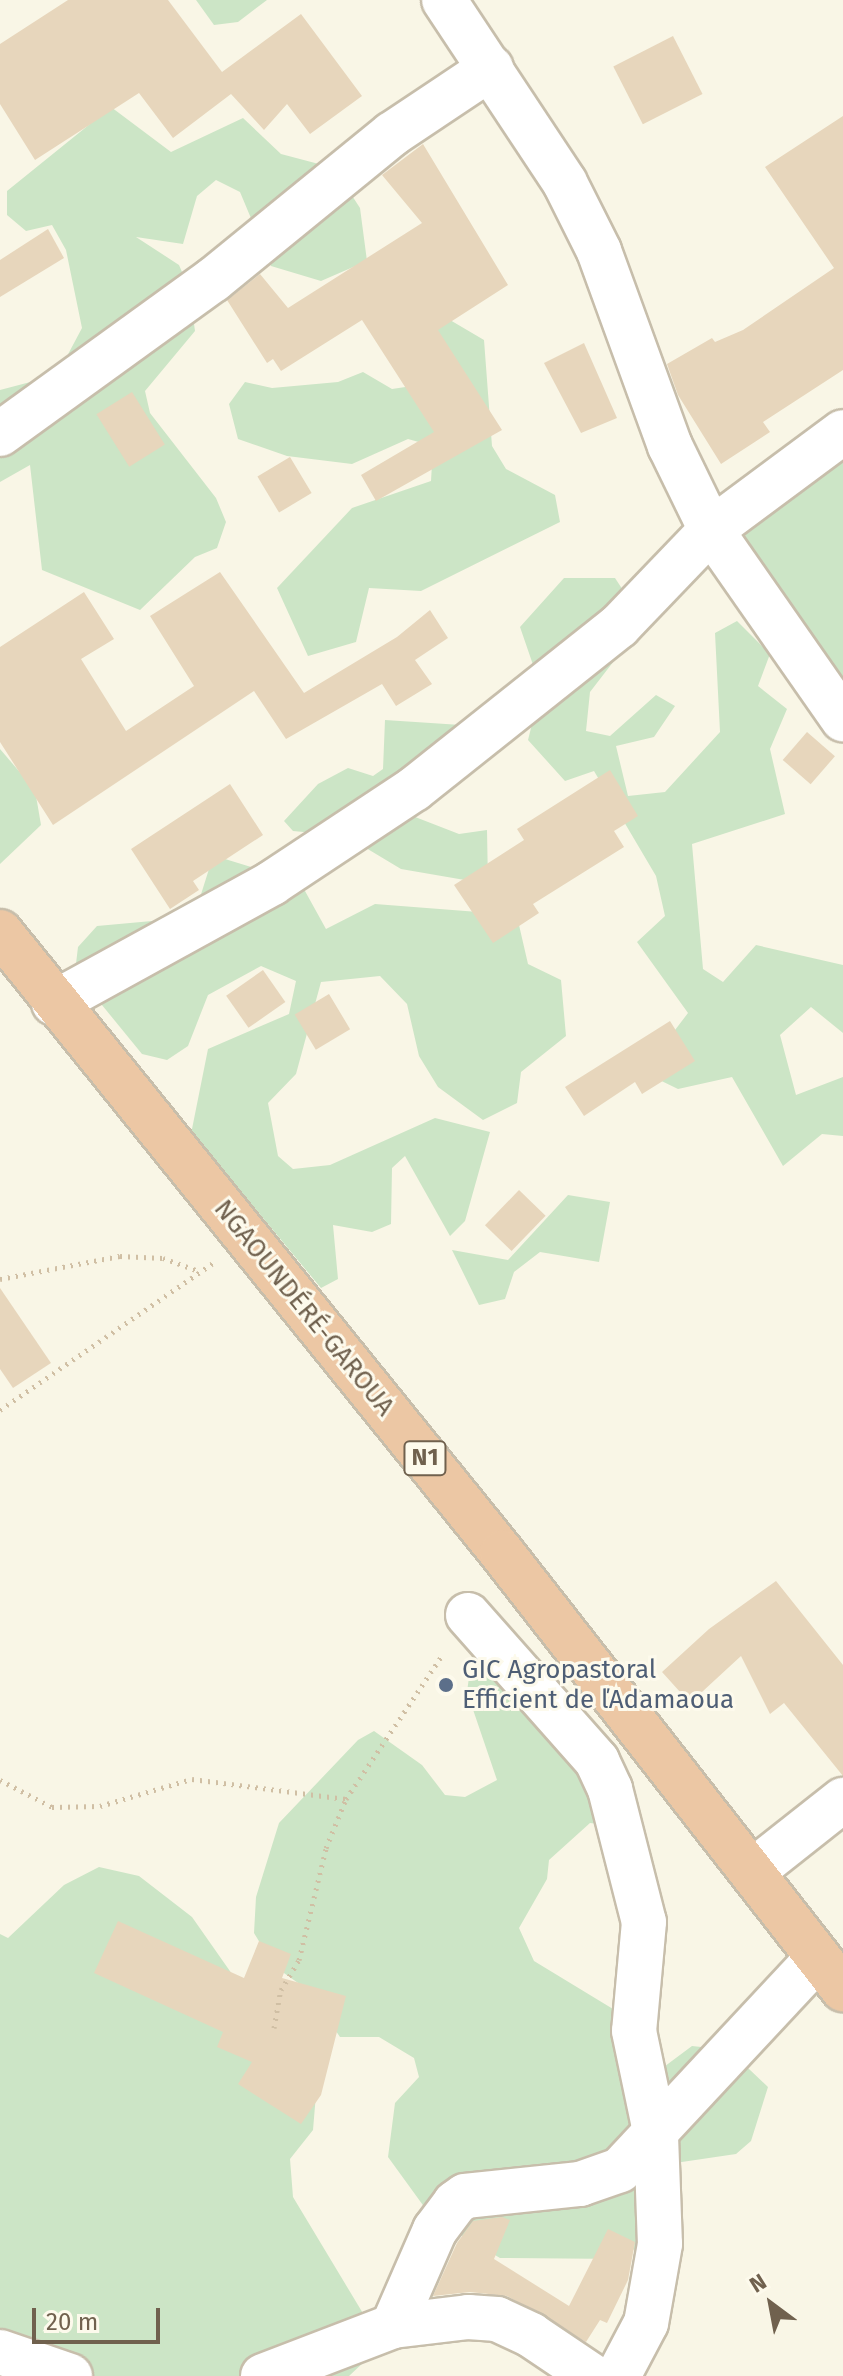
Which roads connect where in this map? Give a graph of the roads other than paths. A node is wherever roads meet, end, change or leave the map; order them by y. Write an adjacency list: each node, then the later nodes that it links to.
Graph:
1 (444, 0): 2 (street)
2 (491, 68): 4 (street); 5 (street)
3 (843, 432): 5 (street)
4 (0, 434)
5 (711, 530): 6 (street); 8 (street)
6 (843, 719)
7 (0, 932): 8 (highway, NGAOUNDÉRÉ-GAROUA / N1)
8 (54, 1003): 11 (highway, NGAOUNDÉRÉ-GAROUA / N1)
9 (468, 1615): 13 (street)
10 (843, 1800): 11 (street)
11 (753, 1871): 12 (highway, NGAOUNDÉRÉ-GAROUA / N1)
12 (831, 1973): 13 (street)
13 (656, 2136): 14 (street); 19 (street)
14 (393, 2326): 17 (street); 18 (street)
15 (0, 2352): 16 (street)
16 (70, 2376)
17 (263, 2376)
18 (592, 2376)
19 (618, 2376)

